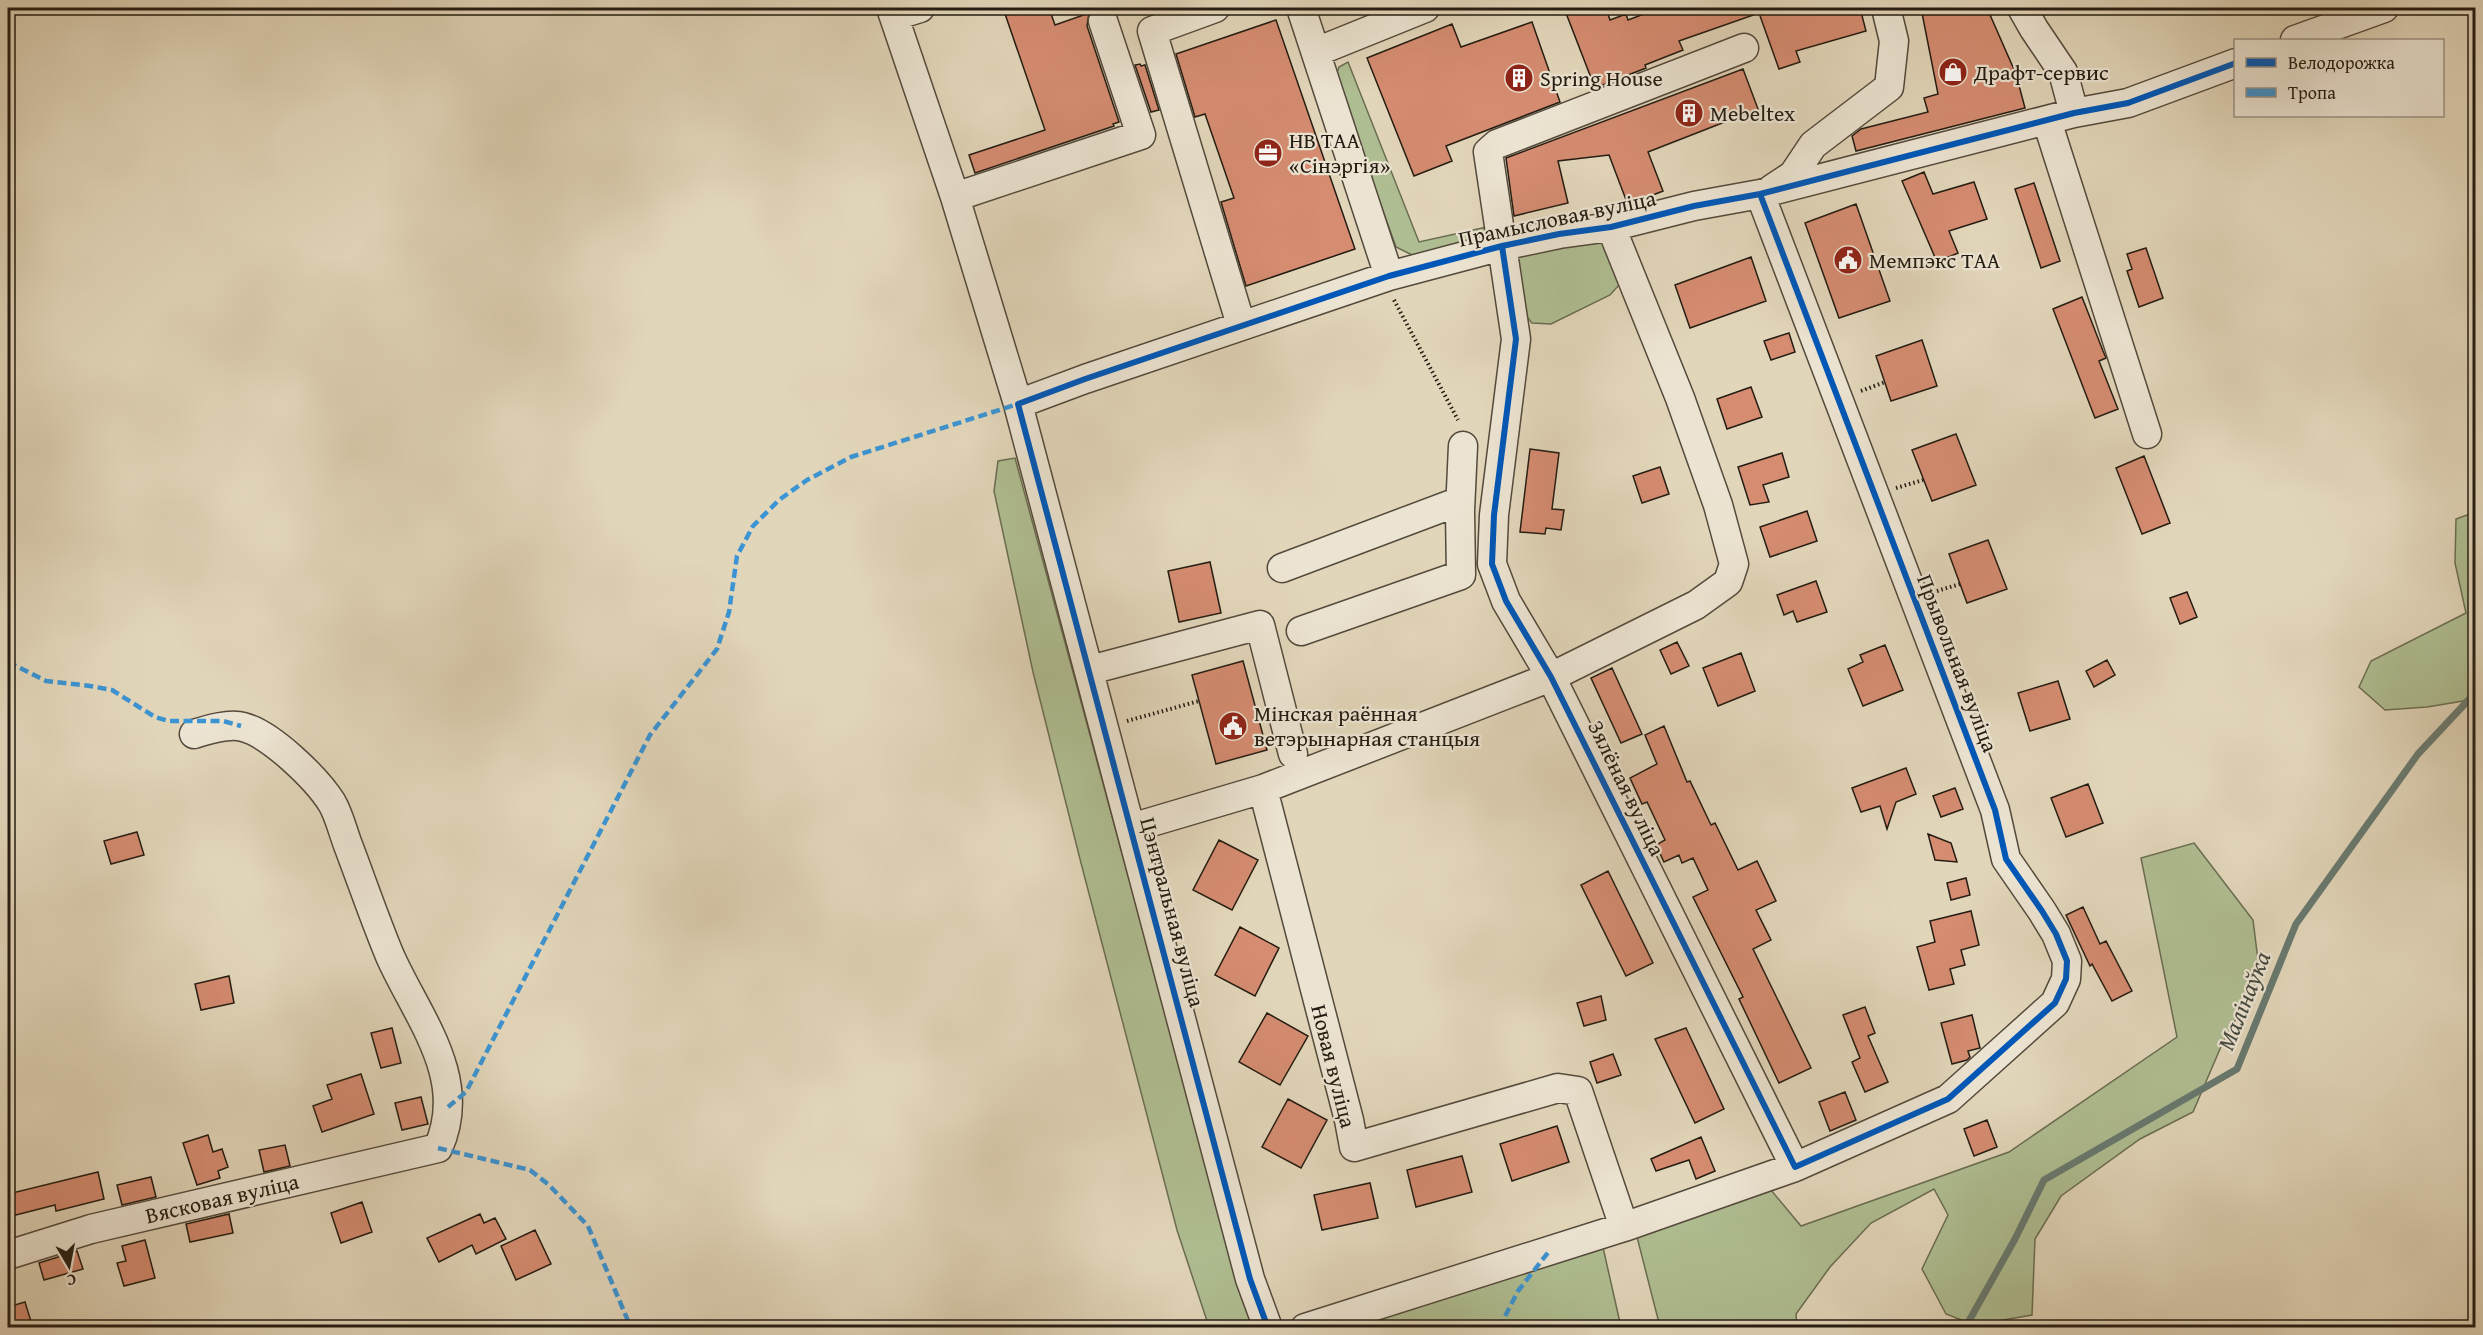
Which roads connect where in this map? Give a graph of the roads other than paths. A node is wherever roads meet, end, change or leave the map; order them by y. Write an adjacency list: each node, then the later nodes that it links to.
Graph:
1 (1215, 8): 20 (street)
2 (1301, 8): 11 (street)
3 (1425, 8): 11 (street)
4 (1886, 8): 15 (street)
5 (2022, 8): 13 (street)
6 (2384, 8): 9 (street)
7 (902, 10): 16 (street)
8 (1103, 21): 16 (street)
9 (2298, 39)
10 (1744, 48): 18 (street, Зялёная вуліца)
11 (1316, 52): 19 (street)
12 (2234, 63): 13 (street, Прамысловая вуліца)
13 (2074, 112): 14 (street, Прамысловая вуліца)
14 (2047, 121): 15 (street, Прамысловая вуліца); 23 (street)
15 (1763, 193): 17 (street, Прамысловая вуліца); 33 (street, Прывольная вуліца)
16 (956, 197): 21 (street)
17 (1611, 228): 18 (street, Прамысловая вуліца); 28 (street)
18 (1502, 246): 19 (street, Прамысловая вуліца); 28 (street, Зялёная вуліца)
19 (1385, 277): 20 (street, Прамысловая вуліца)
20 (1241, 325): 21 (street, Прамысловая вуліца)
21 (1018, 404): 27 (street, Цэнтральная вуліца)
22 (1460, 433): 24 (street)
23 (2147, 434)
24 (1460, 501): 25 (street); 26 (street)
25 (1282, 568)
26 (1301, 632)
27 (1090, 670): 30 (street); 32 (street, Цэнтральная вуліца)
28 (1551, 676): 31 (street); 33 (street, Зялёная вуліца)
29 (194, 734): 35 (street, Вясковая вуліца)
30 (1293, 754)
31 (1263, 789): 32 (street); 34 (street, Новая вуліца)
32 (1131, 828): 36 (street, Цэнтральная вуліца)
33 (1795, 1167): 34 (street)
34 (1624, 1227): 37 (street)
35 (8, 1255)
36 (1268, 1328)
37 (1305, 1328)

